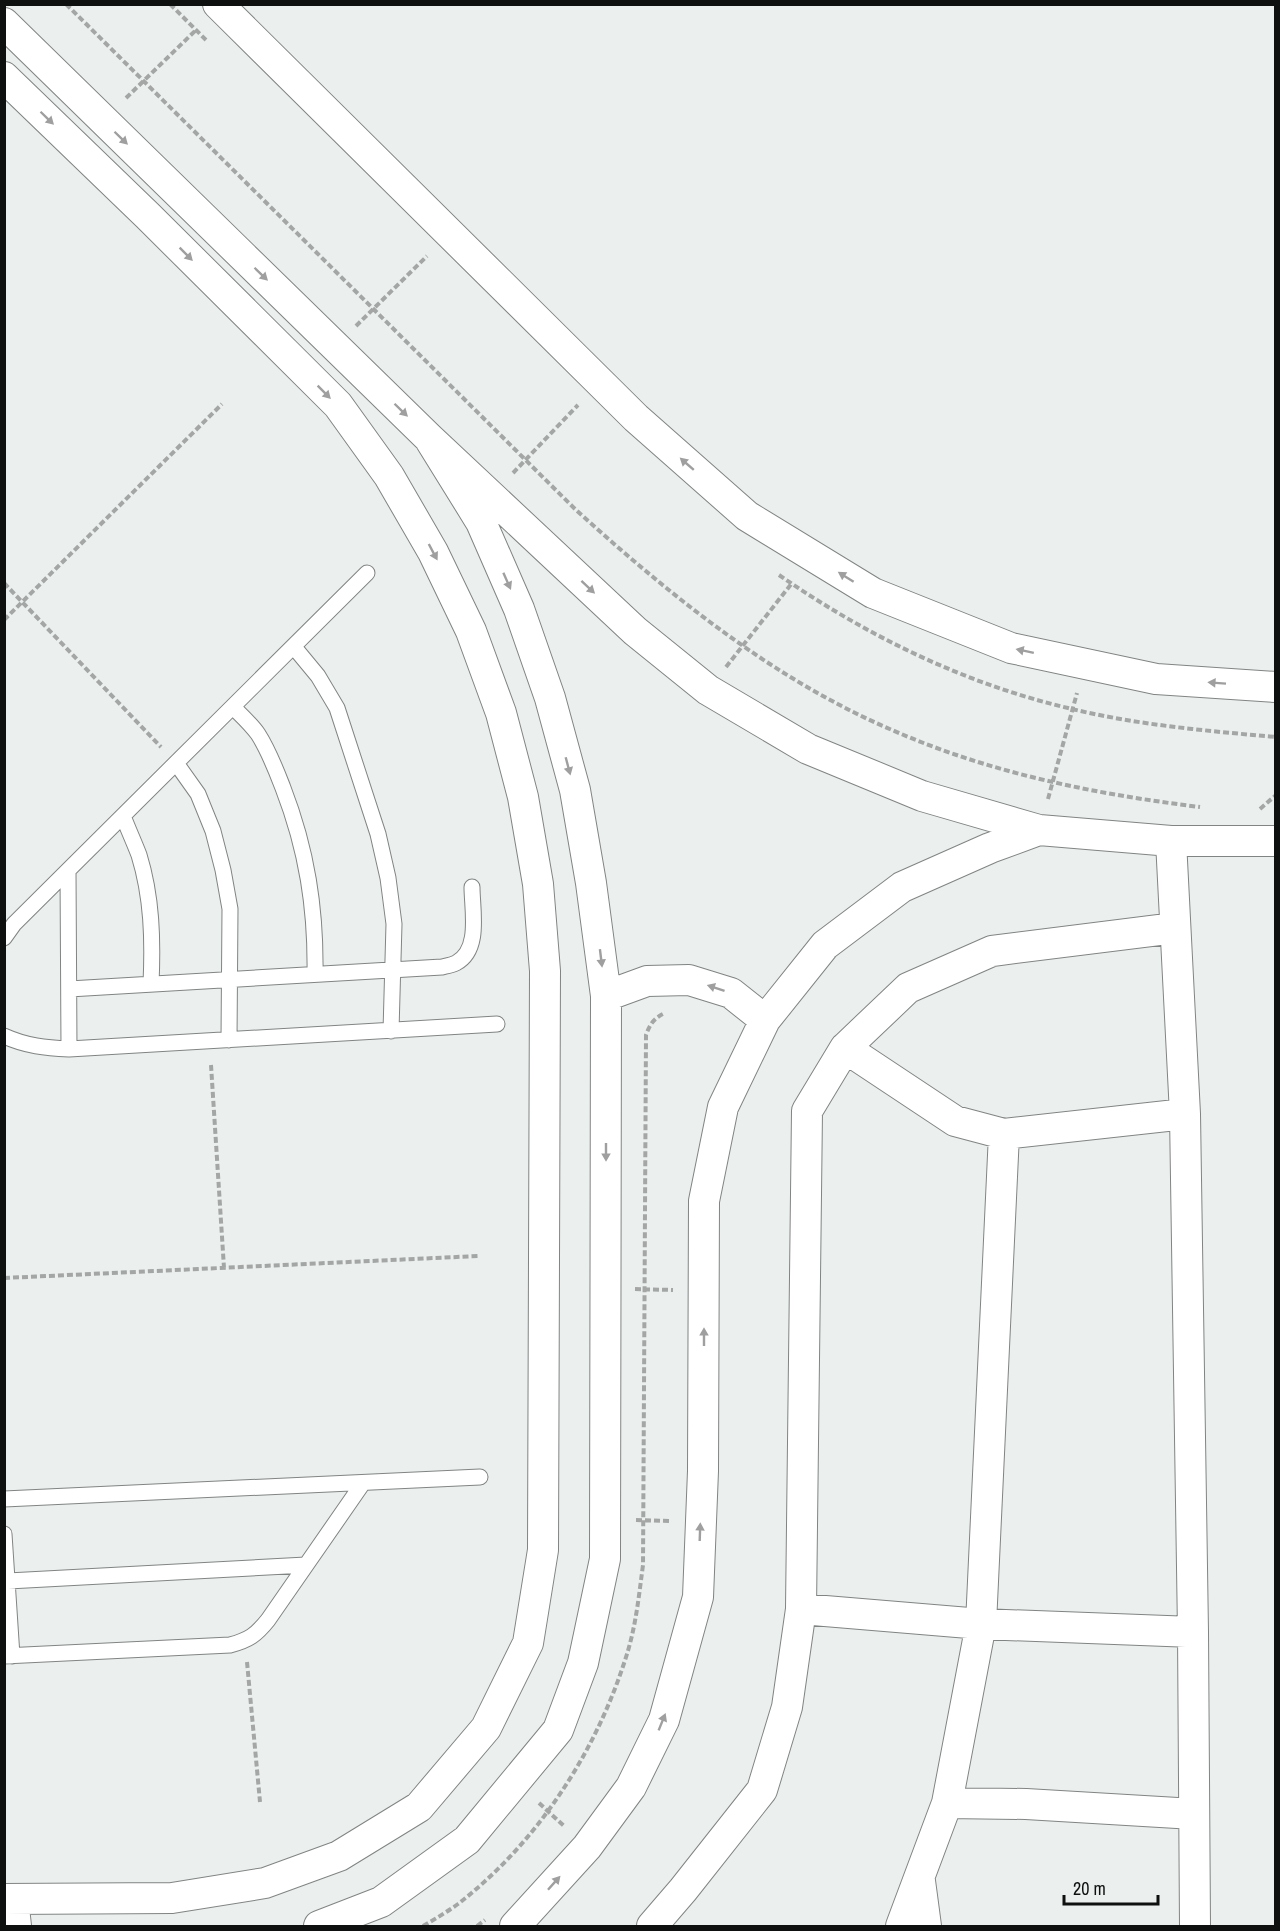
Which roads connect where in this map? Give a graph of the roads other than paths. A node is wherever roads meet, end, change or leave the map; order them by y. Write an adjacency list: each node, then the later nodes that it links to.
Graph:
1 (219, 5): 9 (street, one-way to 1)
2 (4, 23): 4 (street, one-way to 4)
3 (4, 77): 5 (street, one-way to 5)
4 (172, 188): 5 (street); 6 (street, one-way to 6)
5 (148, 216): 48 (street, one-way to 48)
6 (429, 438): 13 (street, one-way to 13); 25 (street, one-way to 25)
7 (368, 573): 8 (lane)
8 (294, 646): 10 (lane); 20 (lane)
9 (1275, 687)
10 (233, 707): 11 (lane); 21 (lane)
11 (176, 763): 12 (lane); 22 (lane)
12 (123, 816): 16 (lane); 23 (lane)
13 (1039, 830): 14 (street); 26 (street)
14 (1171, 841): 15 (street); 18 (street)
15 (1275, 841)
16 (68, 871): 19 (lane); 24 (lane)
17 (472, 887): 20 (lane)
18 (1175, 928): 31 (street); 33 (street)
19 (4, 938)
20 (393, 970): 21 (lane); 28 (lane)
21 (315, 974): 22 (lane)
22 (230, 979): 23 (lane); 30 (lane)
23 (151, 984): 24 (lane)
24 (69, 989): 32 (lane)
25 (606, 996): 26 (street, one-way to 25); 49 (street, one-way to 49)
26 (765, 1020): 50 (street, one-way to 26)
27 (497, 1024): 28 (lane)
28 (392, 1031): 30 (lane)
29 (4, 1036): 32 (lane)
30 (229, 1040): 32 (lane)
31 (845, 1048): 34 (street); 41 (street)
32 (69, 1049)
33 (1185, 1114): 34 (street); 43 (street)
34 (1004, 1134): 42 (street)
35 (480, 1477): 36 (lane)
36 (363, 1483): 37 (lane); 39 (lane)
37 (4, 1500)
38 (4, 1534): 40 (lane)
39 (306, 1565): 40 (lane); 44 (lane)
40 (8, 1581): 44 (lane)
41 (801, 1609): 42 (street); 51 (street)
42 (981, 1624): 43 (street); 45 (street)
43 (1193, 1632): 46 (street)
44 (8, 1656)
45 (947, 1803): 46 (street); 47 (street)
46 (1194, 1814): 54 (street)
47 (920, 1878): 52 (street); 53 (street)
48 (11, 1908)
49 (319, 1926)
50 (515, 1926)
51 (652, 1926)
52 (901, 1926)
53 (926, 1926)
54 (1195, 1926)

